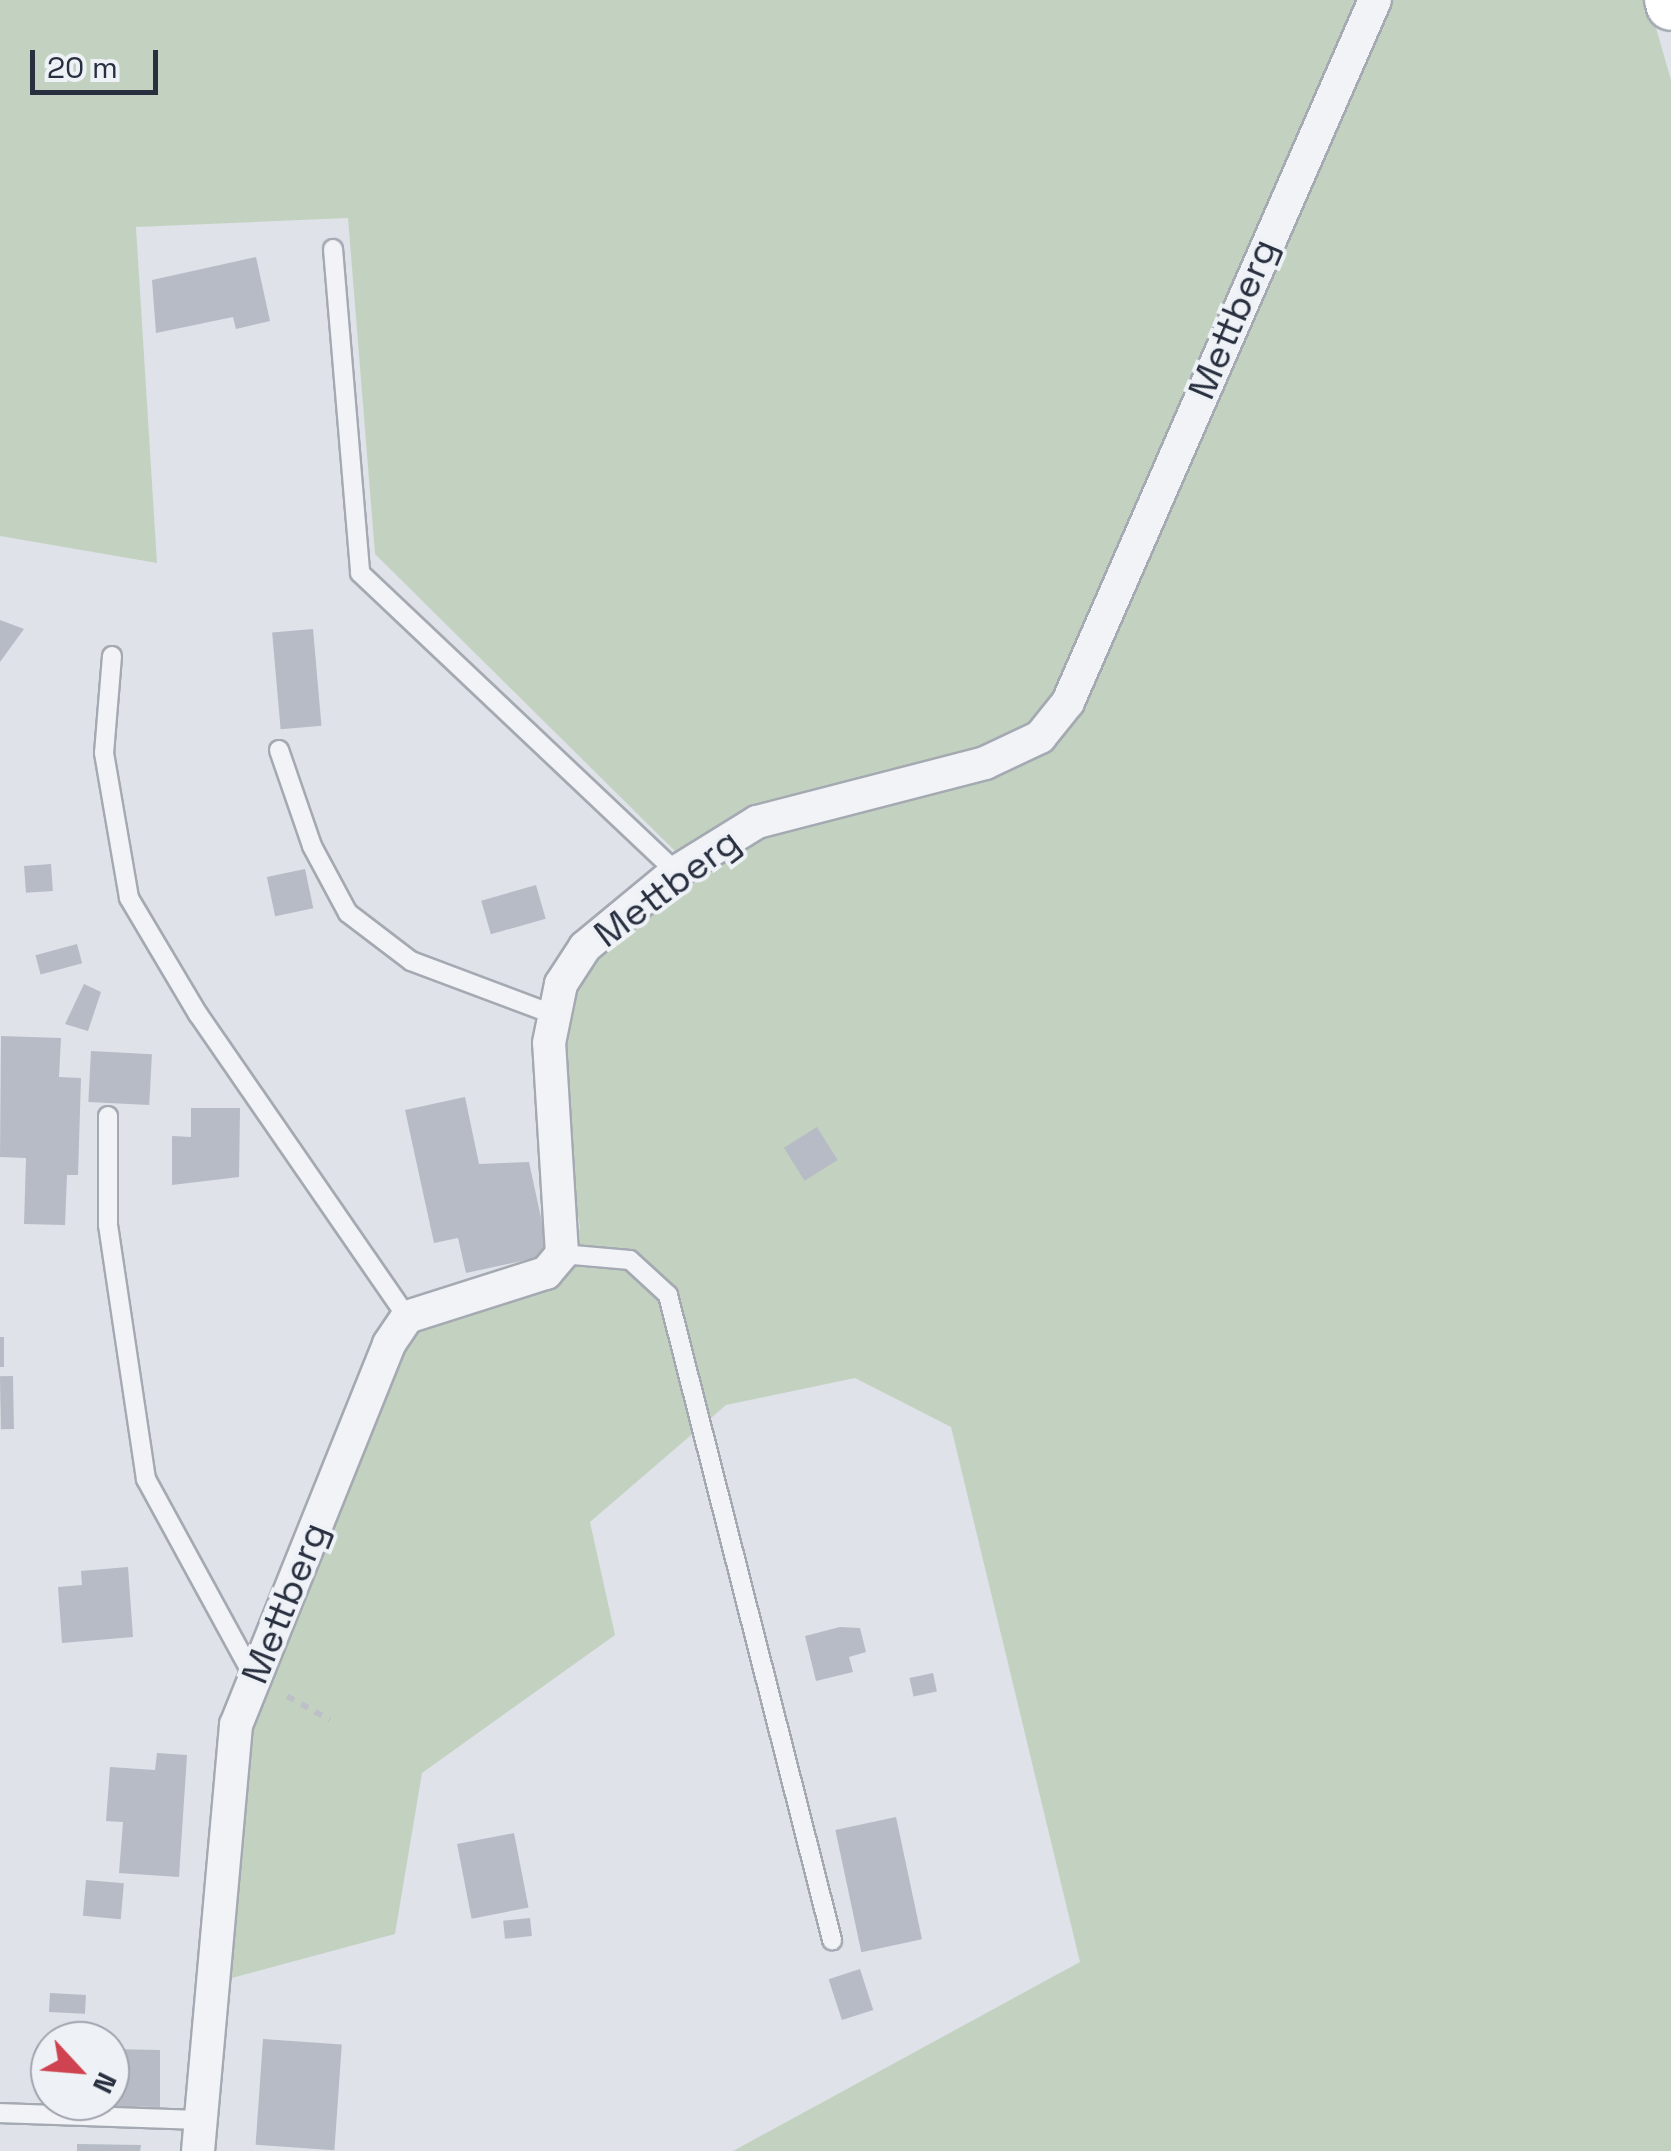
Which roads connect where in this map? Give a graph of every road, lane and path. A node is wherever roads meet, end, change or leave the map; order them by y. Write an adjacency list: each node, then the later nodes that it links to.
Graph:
1 (1375, 0): 5 (street, Mettberg)
2 (333, 249): 5 (lane)
3 (112, 656): 9 (lane)
4 (279, 750): 6 (lane)
5 (676, 872): 6 (street, Mettberg)
6 (555, 1016): 8 (street, Mettberg)
7 (108, 1116): 10 (lane)
8 (562, 1254): 9 (street); 12 (lane)
9 (407, 1317): 10 (street, Mettberg)
10 (255, 1678): 11 (path); 14 (street, Mettberg)
11 (330, 1720)
12 (832, 1940)
13 (0, 2113): 14 (lane)
14 (198, 2135)

